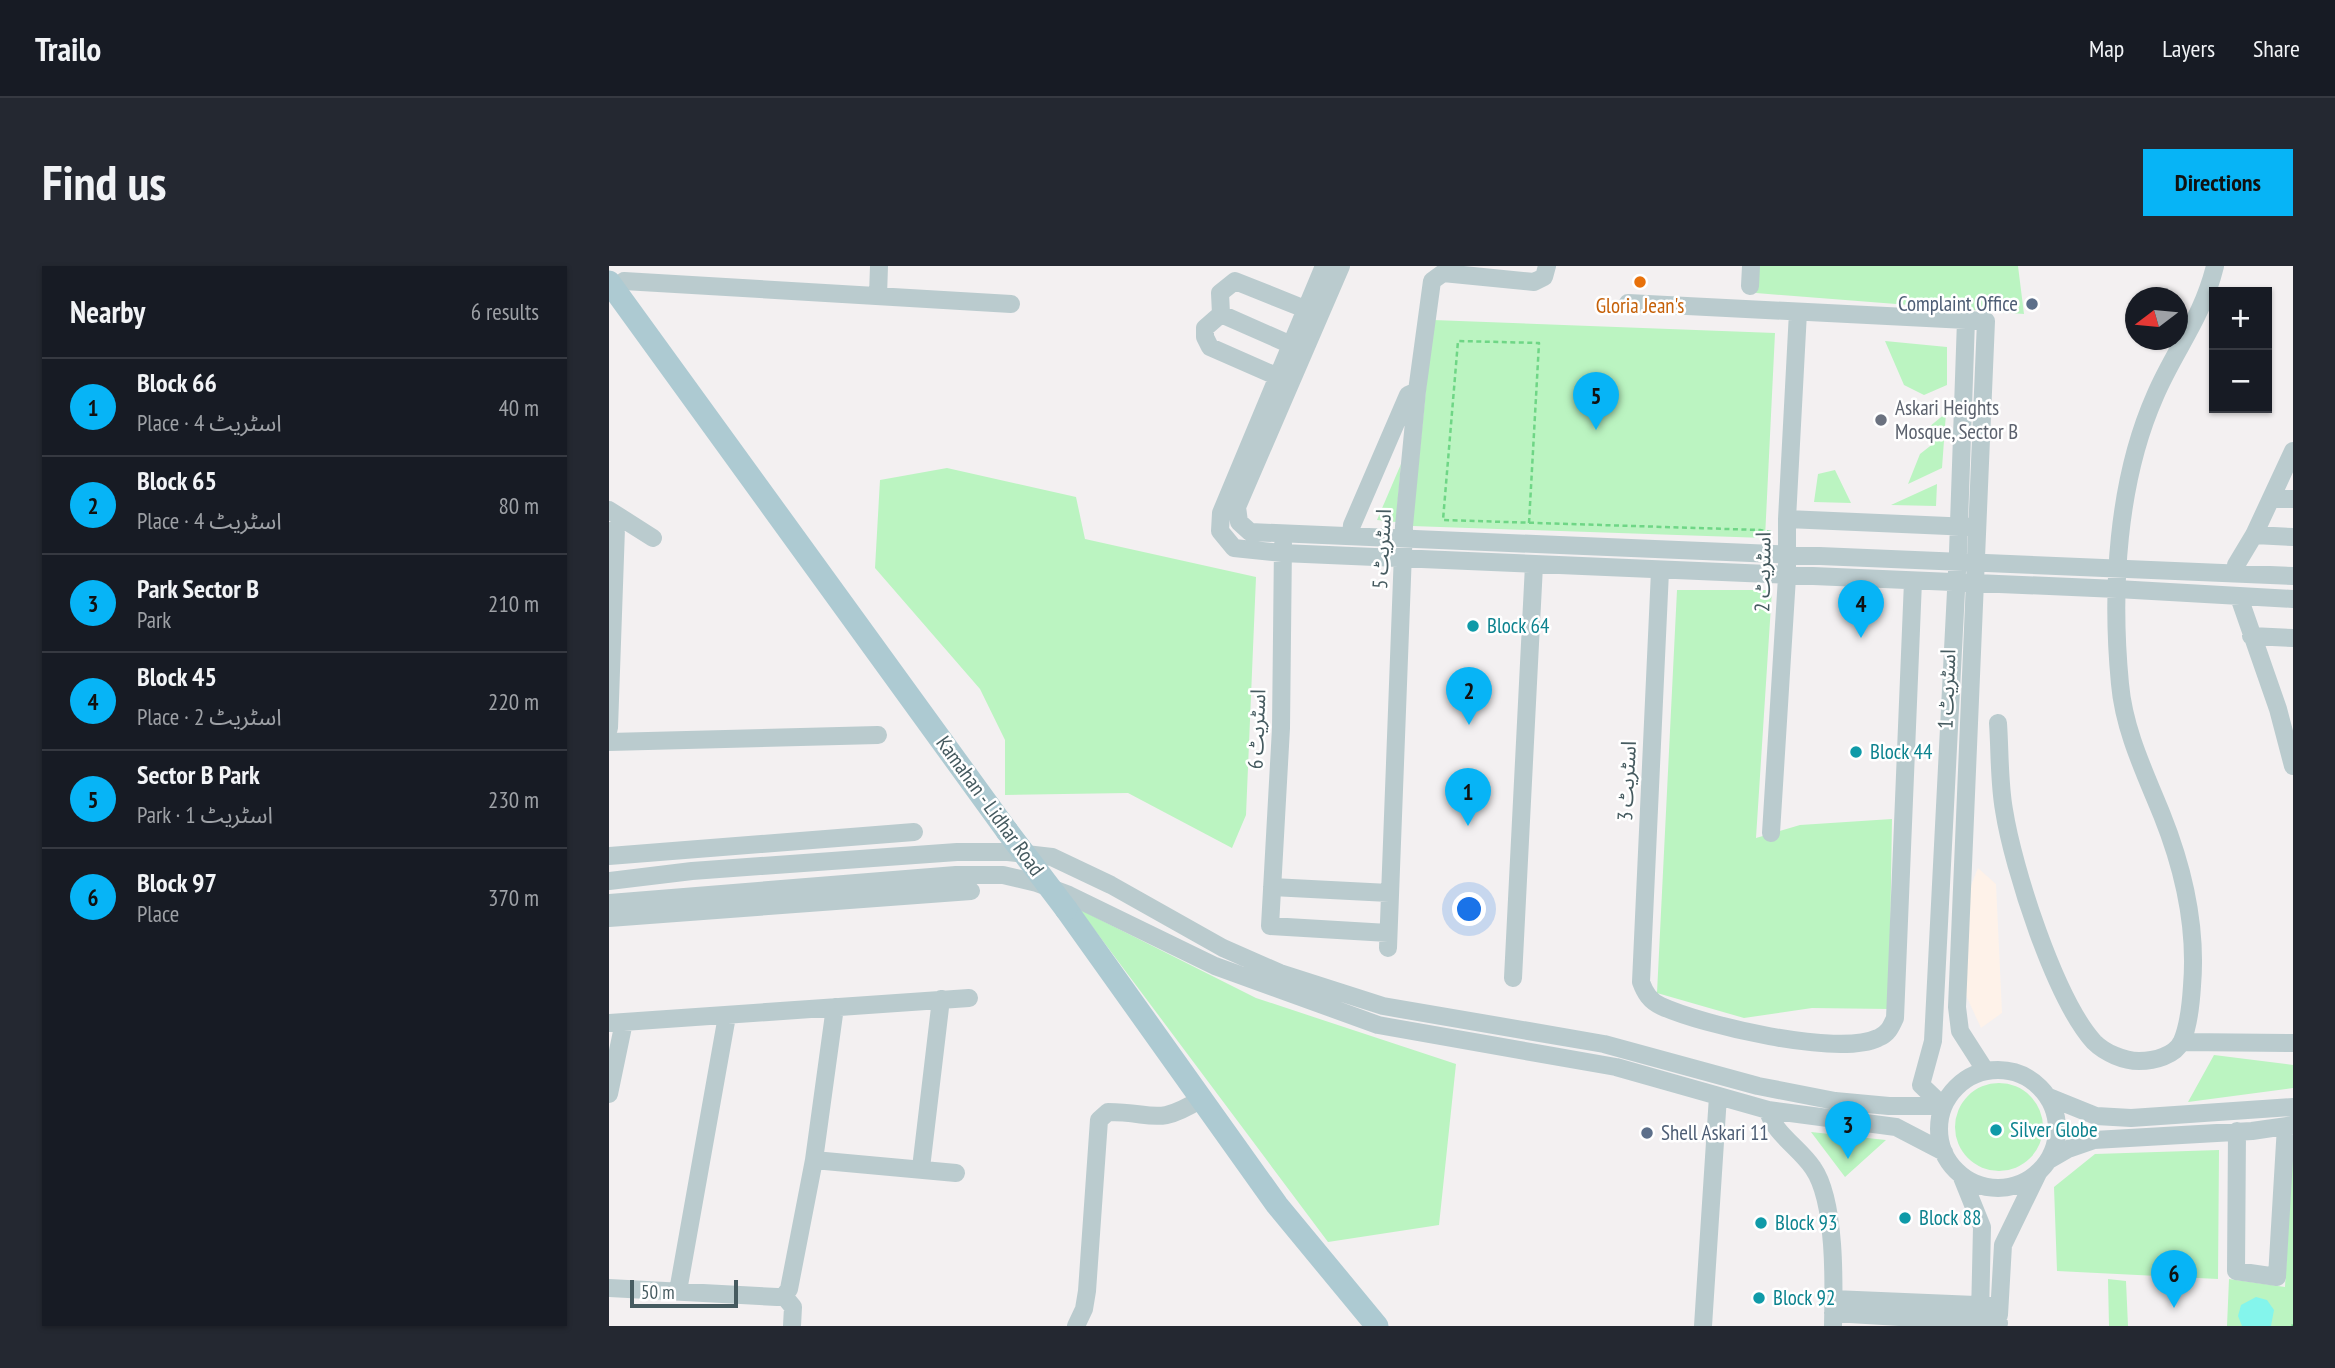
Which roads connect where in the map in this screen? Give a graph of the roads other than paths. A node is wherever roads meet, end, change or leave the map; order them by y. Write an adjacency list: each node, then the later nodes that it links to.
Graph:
1 (879, 266): 9 (street)
2 (1324, 266): 12 (street)
3 (1341, 266): 16 (street)
4 (1547, 266): 18 (street, اسٹریٹ 5)
5 (1751, 266): 8 (street)
6 (2215, 266): 39 (street)
7 (611, 285): 9 (street); 80 (main road, Kamahan - Lidhar Road, bridge)
8 (1750, 286)
9 (878, 296): 11 (street)
10 (1628, 303): 13 (street, اسٹریٹ 1)
11 (1011, 304)
12 (1305, 309): 14 (street); 16 (street)
13 (1798, 312): 15 (street, اسٹریٹ 1); 23 (street, اسٹریٹ 2)
14 (1221, 314): 16 (street); 17 (street)
15 (1966, 320): 25 (street, اسٹریٹ 1); 26 (street, اسٹریٹ 1)
16 (1297, 347): 17 (street); 24 (street)
17 (1276, 376): 30 (street)
18 (1417, 391): 28 (street); 33 (street, اسٹریٹ 5)
19 (2293, 452): 20 (street)
20 (2272, 499): 21 (street); 29 (street)
21 (2293, 499)
22 (616, 515): 32 (street); 52 (street)
23 (1787, 519): 25 (street); 35 (street, اسٹریٹ 2)
24 (1241, 526): 27 (street); 30 (street)
25 (1959, 527): 26 (street); 37 (street, اسٹریٹ 1)
26 (1978, 527): 37 (street, اسٹریٹ 1)
27 (1285, 534): 28 (street); 34 (street, اسٹریٹ 6)
28 (1351, 535): 33 (street)
29 (2254, 535): 31 (street); 41 (street)
30 (1223, 537): 34 (street)
31 (2293, 537)
32 (653, 538)
33 (1404, 539): 35 (street); 36 (street, اسٹریٹ 5)
34 (1282, 553): 36 (street); 60 (street, اسٹریٹ 6)
35 (1788, 554): 37 (street); 43 (street, اسٹریٹ 2)
36 (1403, 557): 38 (street); 62 (street, اسٹریٹ 5)
37 (1967, 562): 39 (street); 45 (street, اسٹریٹ 1)
38 (1534, 565): 40 (street); 66 (street)
39 (2120, 569): 41 (street); 46 (street)
40 (1660, 571): 43 (street); 44 (street, اسٹریٹ 3)
41 (2235, 573): 42 (street)
42 (2293, 576)
43 (1787, 577): 44 (street); 57 (street, اسٹریٹ 2)
44 (1913, 581): 45 (street)
45 (1966, 582): 46 (street); 76 (street, اسٹریٹ 1); 81 (street, اسٹریٹ 1)
46 (2117, 589): 47 (street); 74 (street)
47 (2239, 597): 48 (street); 49 (street)
48 (2293, 599)
49 (2251, 636): 50 (street); 55 (street)
50 (2293, 638)
51 (1998, 723): 74 (street)
52 (609, 728)
53 (878, 735): 54 (street)
54 (609, 742)
55 (2293, 766)
56 (914, 832): 58 (street)
57 (1771, 833)
58 (609, 856)
59 (609, 881): 71 (street)
60 (1272, 887): 62 (street); 65 (street, اسٹریٹ 6)
61 (971, 891): 64 (street)
62 (1389, 893): 65 (street, اسٹریٹ 5)
63 (609, 903): 73 (street)
64 (609, 918)
65 (1388, 940)
66 (1513, 978)
67 (969, 998): 68 (street)
68 (941, 999): 69 (street); 89 (street)
69 (835, 1007): 70 (street); 87 (street)
70 (727, 1016): 72 (street); 93 (street)
71 (1462, 1022): 73 (street); 81 (street)
72 (616, 1023): 77 (street)
73 (1459, 1040): 78 (street)
74 (2182, 1042): 75 (street)
75 (2293, 1043)
76 (1985, 1070): 79 (street); 81 (street)
77 (609, 1094)
78 (1718, 1096): 83 (street); 101 (street)
79 (2049, 1097): 82 (street); 88 (street)
80 (1201, 1099): 99 (street); 100 (main road, Kamahan - Lidhar Road)
81 (1943, 1106): 86 (street)
82 (2293, 1107)
83 (1768, 1110): 86 (street); 95 (street)
84 (2289, 1126): 85 (street); 85 (street)
85 (2237, 1132): 88 (street)
86 (1944, 1152): 91 (street)
87 (814, 1160): 89 (street); 94 (street)
88 (2044, 1167): 91 (street); 97 (street)
89 (921, 1168): 90 (street)
90 (956, 1173)
91 (1961, 1175): 96 (street)
92 (609, 1288): 93 (street)
93 (678, 1291): 94 (street)
94 (784, 1296): 98 (street)
95 (1833, 1312): 96 (street)
96 (1980, 1318): 97 (street)
97 (1999, 1318)
98 (792, 1326)
99 (1076, 1326)
100 (1377, 1326)
101 (1703, 1326)

